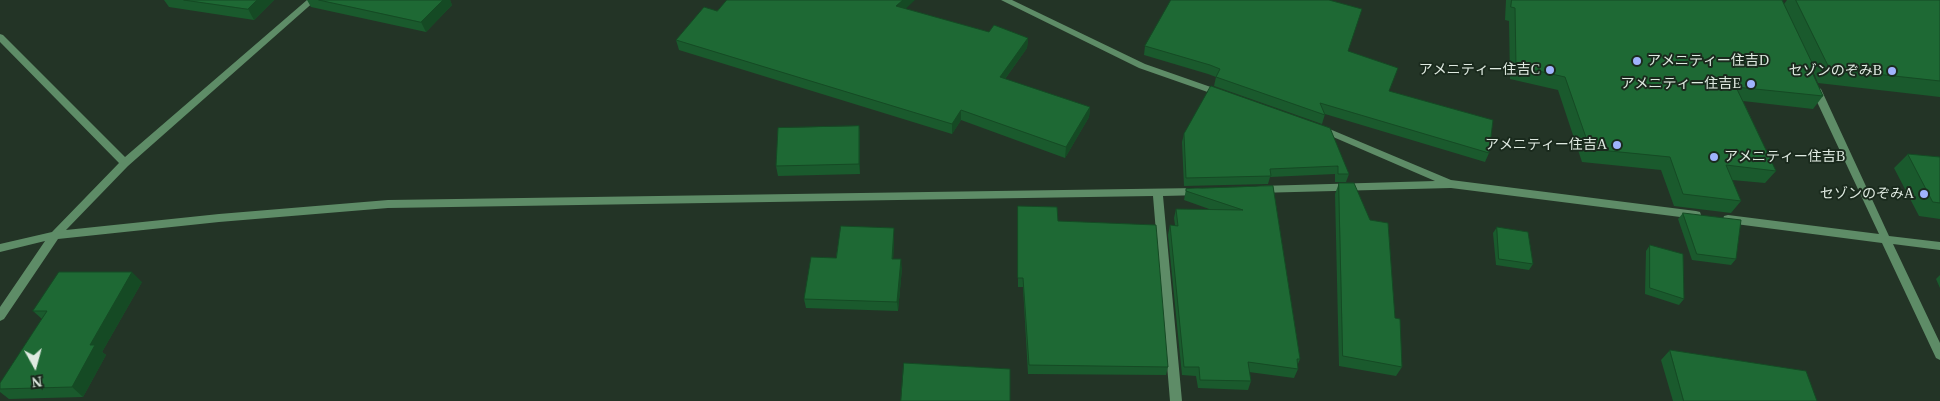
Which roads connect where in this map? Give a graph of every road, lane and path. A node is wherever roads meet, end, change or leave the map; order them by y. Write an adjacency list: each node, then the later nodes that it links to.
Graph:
1 (312, 0): 7 (street)
2 (1005, 0): 5 (street)
3 (0, 37): 7 (street)
4 (1811, 80): 13 (street)
5 (1234, 98)
6 (1308, 124): 8 (street)
7 (125, 163): 12 (street)
8 (1450, 184): 9 (street); 13 (street)
9 (1245, 190)
10 (1206, 192): 11 (street)
11 (1158, 193): 12 (street); 18 (street)
12 (56, 235): 15 (street); 16 (street)
13 (1887, 239): 14 (street); 17 (street)
14 (1940, 246)
15 (0, 248)
16 (0, 316)
17 (1940, 355)
18 (1176, 401)

